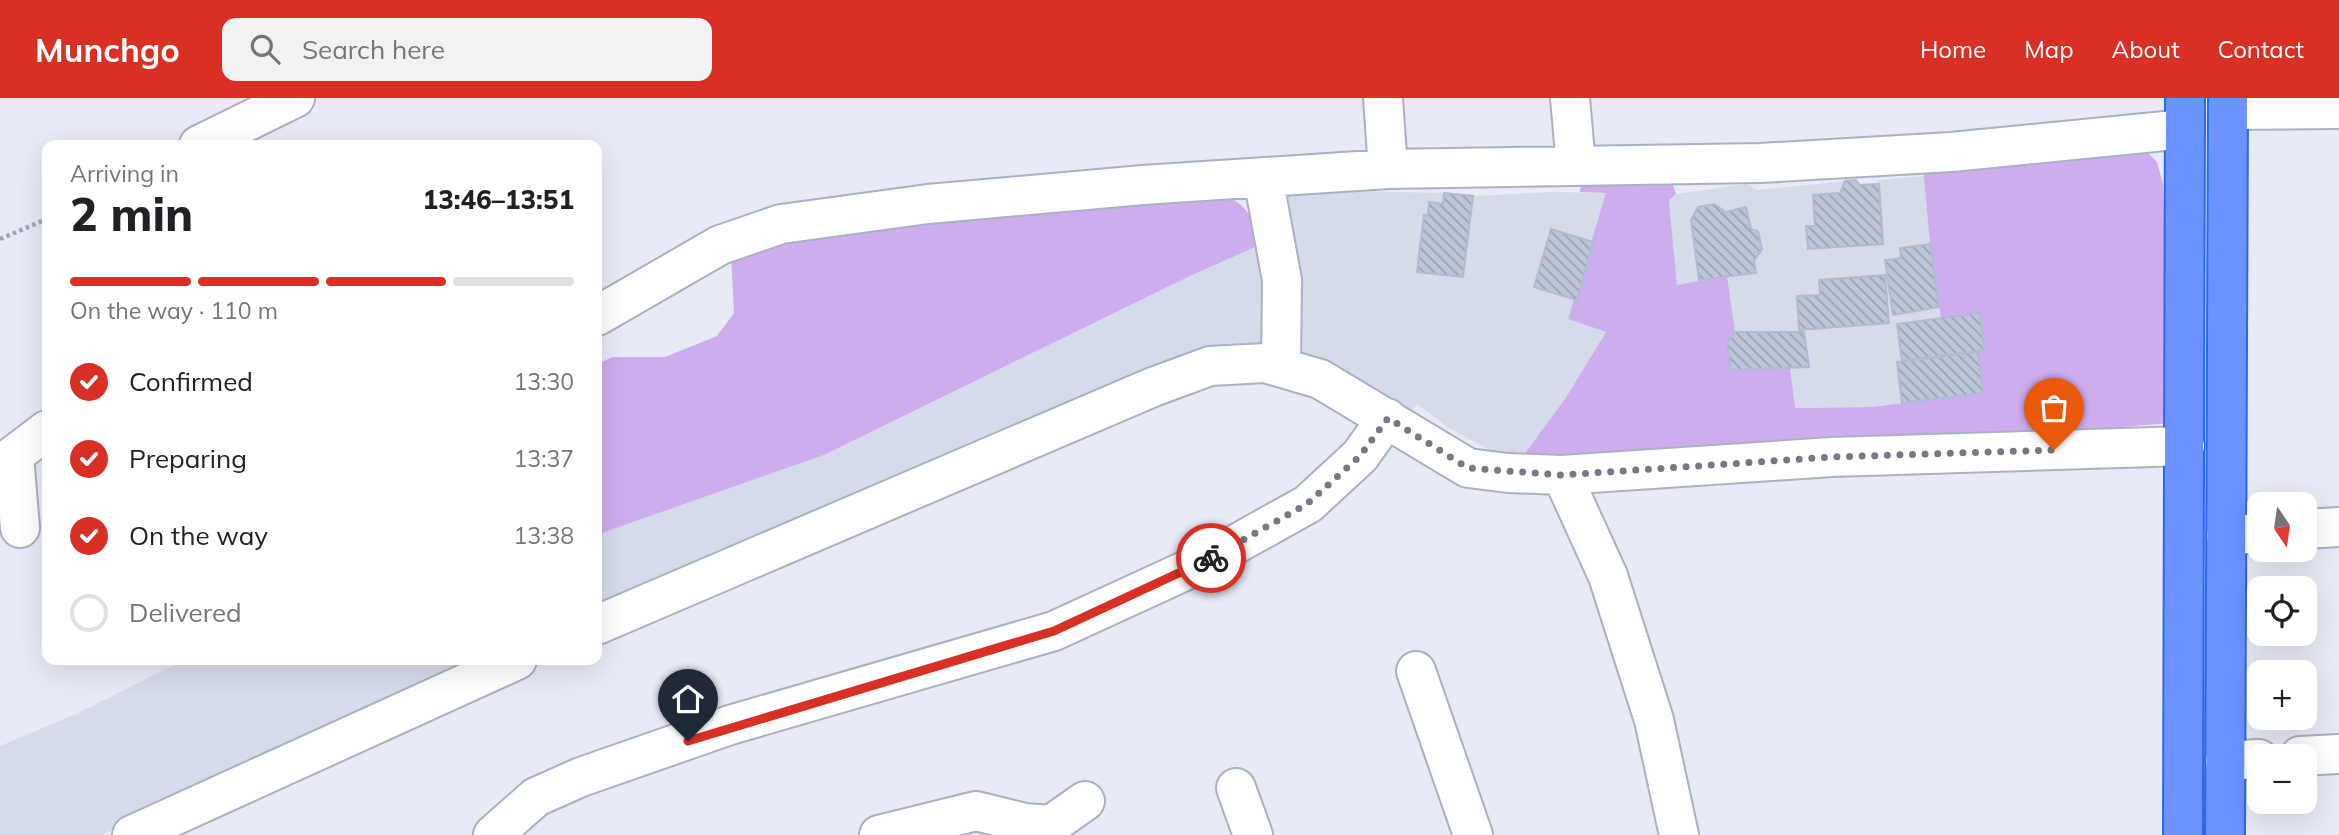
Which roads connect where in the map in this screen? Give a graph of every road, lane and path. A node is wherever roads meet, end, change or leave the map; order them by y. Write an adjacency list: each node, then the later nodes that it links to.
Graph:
1 (295, 98): 7 (street)
2 (1383, 98): 9 (street)
3 (1570, 98): 8 (street)
4 (2228, 104): 5 (street); 22 (highway)
5 (2339, 109)
6 (2185, 114): 8 (street); 17 (highway)
7 (209, 140)
8 (1576, 166): 9 (street)
9 (1388, 169): 10 (street)
10 (1263, 177): 13 (street); 14 (street)
11 (42, 221): 12 (path)
12 (0, 239)
13 (602, 313)
14 (1281, 367): 15 (street); 23 (street)
15 (1388, 418): 18 (street); 32 (street)
16 (42, 434): 20 (street)
17 (2185, 446): 18 (street); 37 (highway)
18 (1562, 475): 36 (street)
19 (2339, 527): 21 (street)
20 (20, 528)
21 (2317, 528)
22 (2243, 534): 28 (highway)
23 (602, 623)
24 (506, 665): 31 (street)
25 (1416, 671): 35 (street)
26 (2339, 754): 27 (street)
27 (2317, 755)
28 (2242, 760): 38 (highway)
29 (1236, 788): 34 (street)
30 (1085, 801): 33 (street)
31 (132, 835)
32 (493, 835)
33 (879, 835)
34 (1254, 835)
35 (1474, 835)
36 (1679, 835)
37 (2183, 835)
38 (2224, 835)

